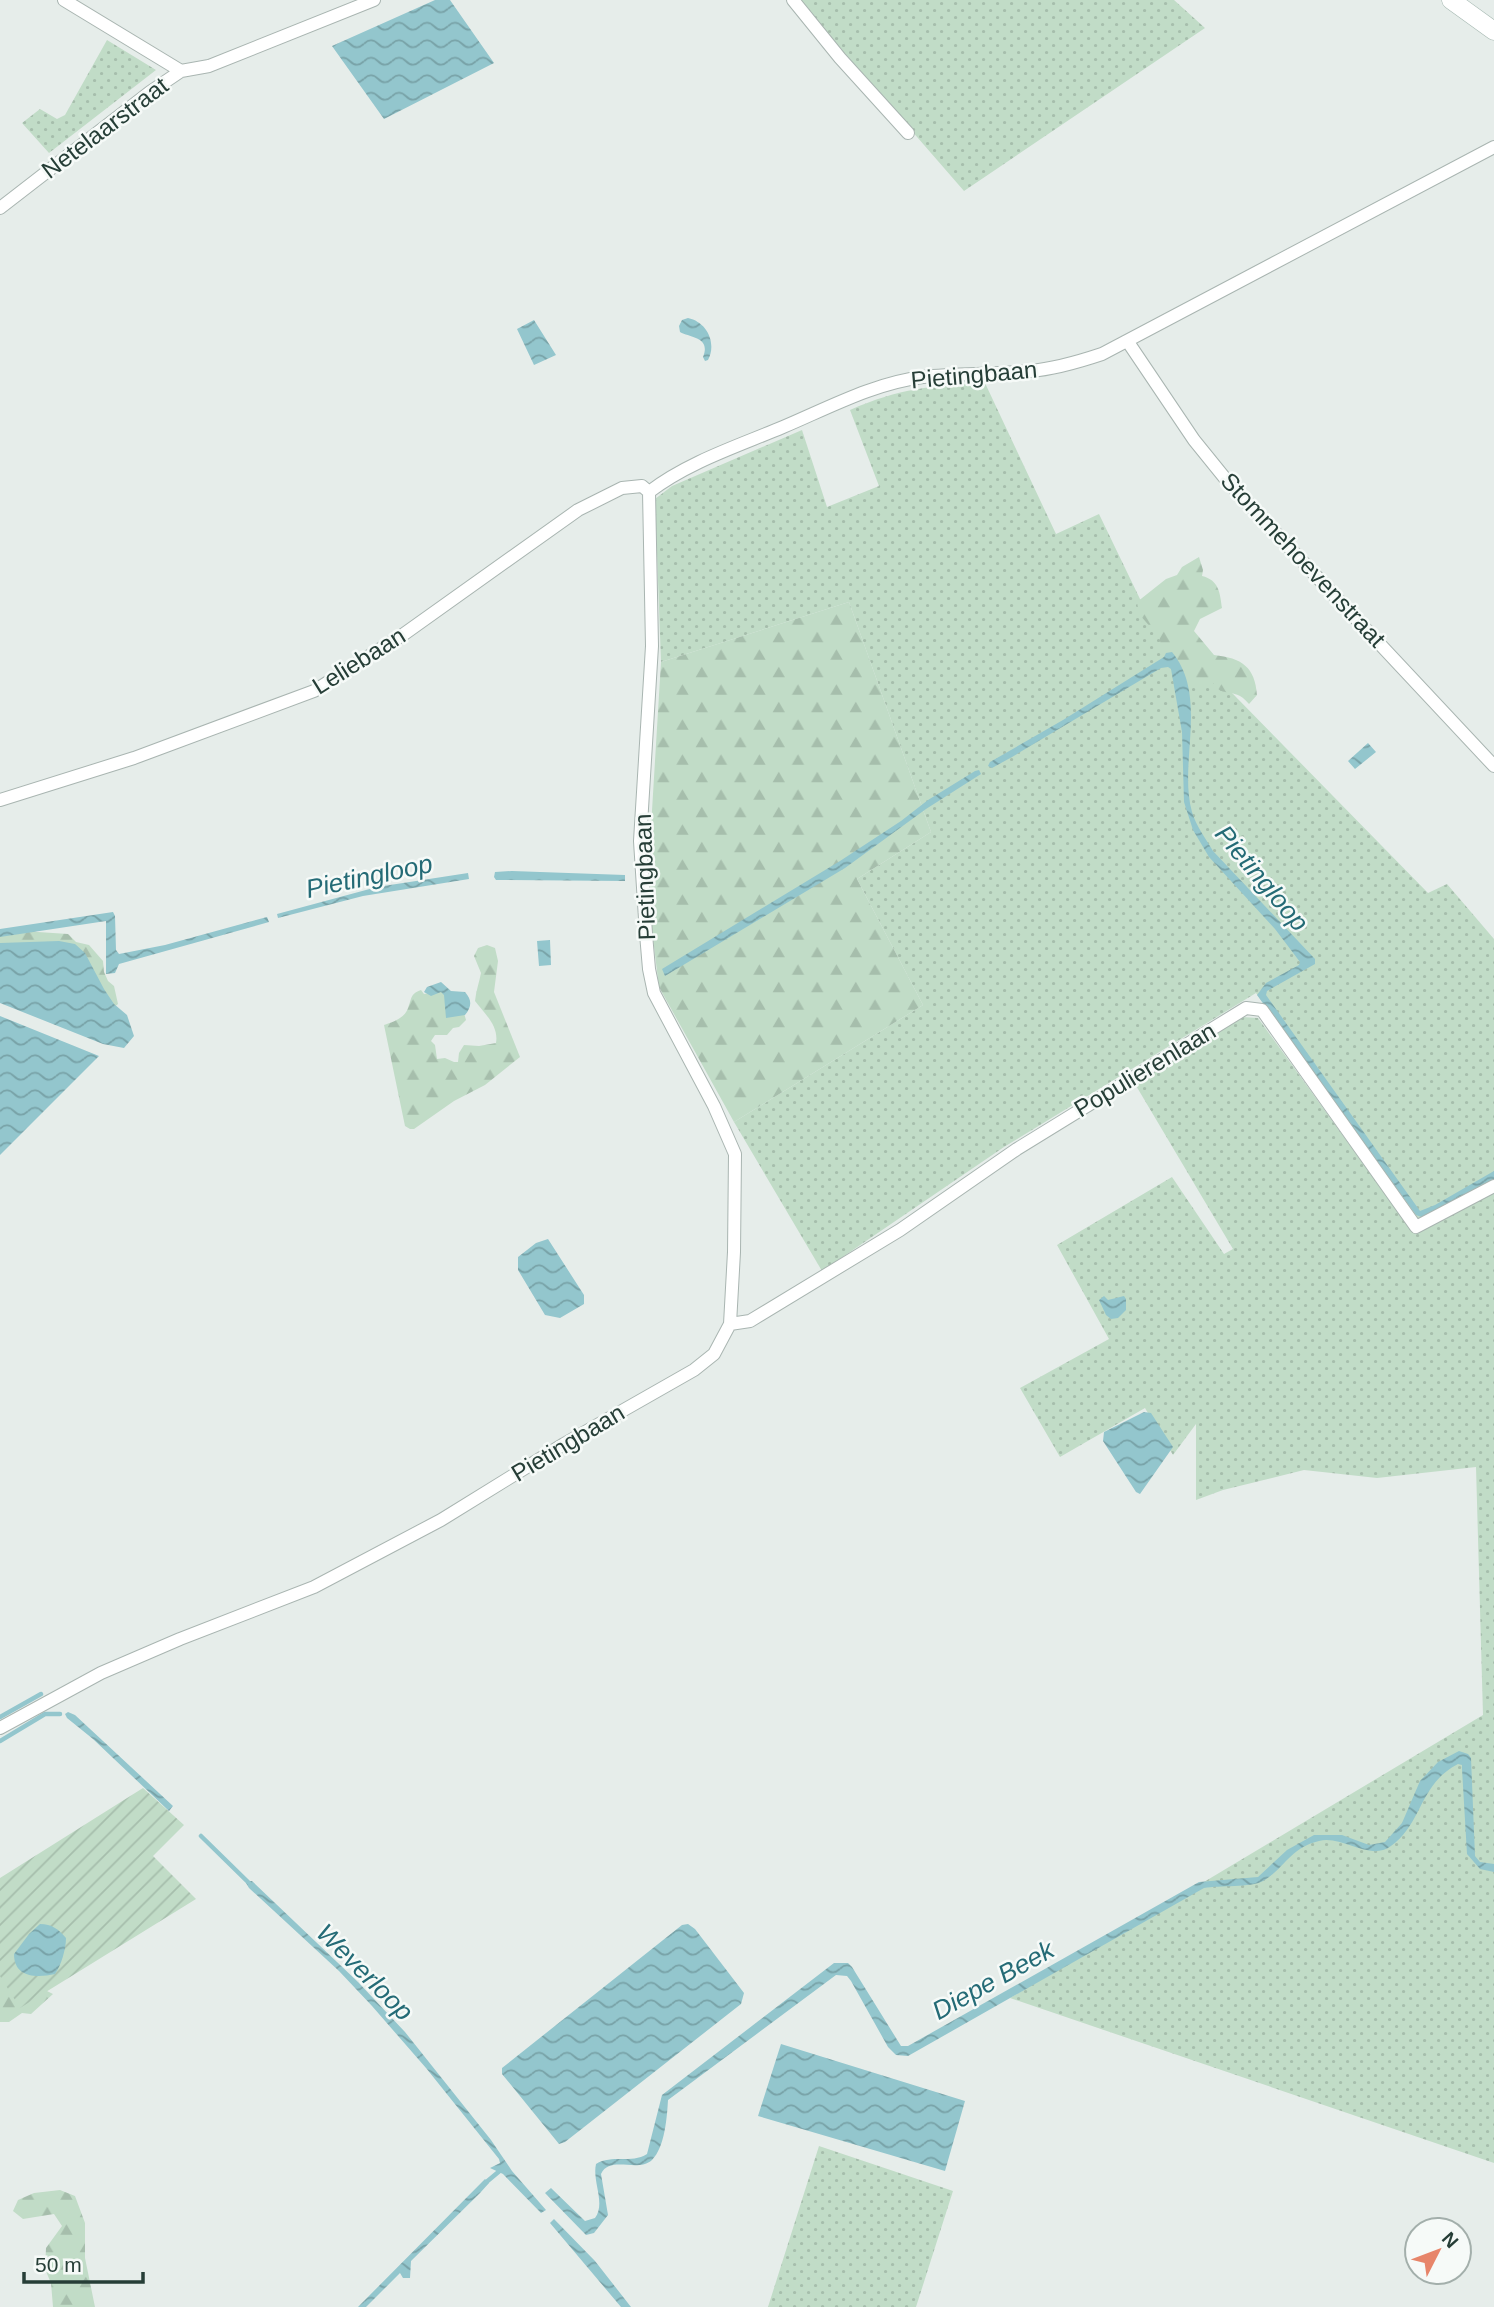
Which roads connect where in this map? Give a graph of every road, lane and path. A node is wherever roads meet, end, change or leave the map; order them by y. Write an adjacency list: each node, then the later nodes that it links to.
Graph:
1 (64, 0): 6 (street)
2 (374, 0): 6 (street, Netelaarstraat)
3 (793, 0): 7 (street)
4 (1451, 0): 5 (main road)
5 (1494, 31)
6 (181, 71): 9 (street, Netelaarstraat)
7 (908, 133)
8 (1494, 146): 10 (street, Pietingbaan)
9 (0, 208)
10 (1128, 342): 11 (street, Pietingbaan); 12 (street, Stommehoevenstraat)
11 (649, 492): 13 (street, Leliebaan); 15 (street, Pietingbaan)
12 (1494, 766)
13 (0, 800)
14 (1494, 1186): 15 (street, Populierenlaan)
15 (730, 1324): 16 (street, Pietingbaan)
16 (0, 1728)

